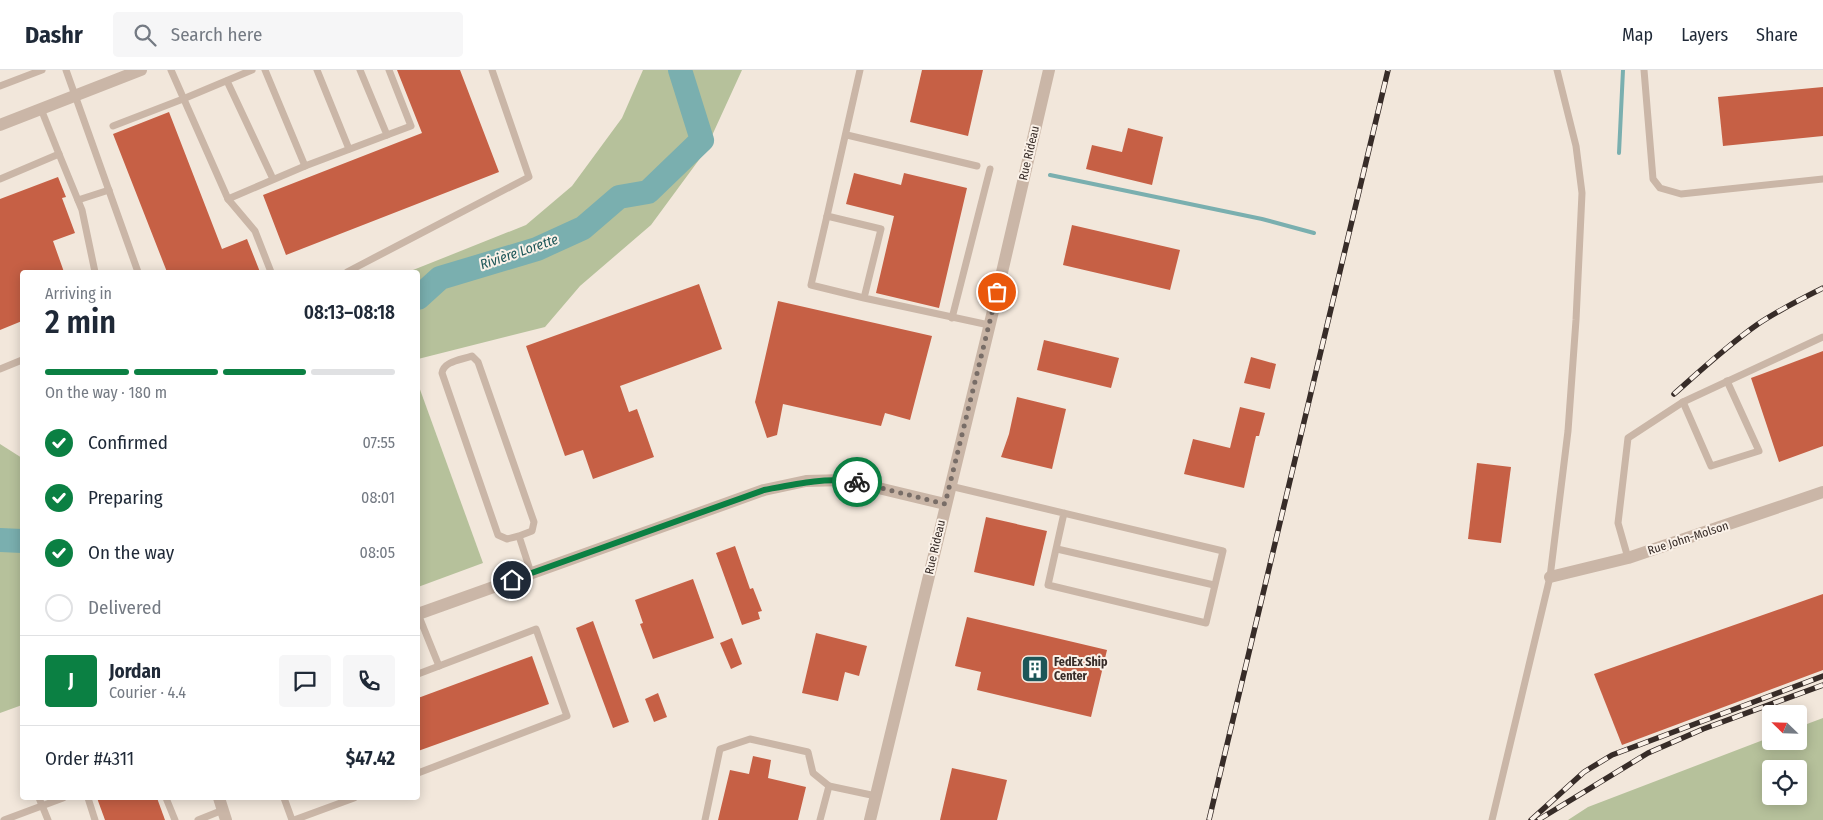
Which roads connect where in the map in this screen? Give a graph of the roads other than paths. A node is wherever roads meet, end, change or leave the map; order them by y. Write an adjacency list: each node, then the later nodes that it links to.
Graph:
1 (42, 70): 16 (lane)
2 (66, 70): 17 (lane)
3 (141, 70): 17 (street)
4 (170, 70): 18 (lane)
5 (252, 70): 15 (lane)
6 (265, 70): 26 (lane)
7 (317, 70): 24 (lane)
8 (360, 70): 22 (lane)
9 (389, 70): 22 (lane)
10 (492, 70): 39 (lane)
11 (860, 70): 23 (lane)
12 (1049, 70): 42 (street, Rue Rideau)
13 (1557, 70): 56 (lane)
14 (1644, 70): 29 (lane)
15 (227, 81): 18 (lane); 31 (lane)
16 (0, 86)
17 (76, 95): 19 (street); 32 (lane)
18 (183, 99): 21 (lane); 33 (lane)
19 (41, 108): 20 (street); 25 (lane)
20 (0, 124)
21 (113, 126)
22 (387, 135): 24 (lane)
23 (847, 135): 27 (lane); 35 (lane)
24 (349, 149): 26 (lane)
25 (59, 154): 30 (lane); 34 (lane)
26 (305, 166): 31 (lane)
27 (977, 166)
28 (990, 169): 41 (lane)
29 (1823, 178)
30 (0, 179)
31 (273, 179): 33 (lane)
32 (109, 190): 34 (lane); 37 (lane)
33 (228, 199): 38 (lane)
34 (78, 200): 36 (lane)
35 (827, 216): 40 (lane); 40 (lane)
36 (95, 270)
37 (137, 270)
38 (270, 270)
39 (351, 270)
40 (864, 298): 41 (lane)
41 (952, 318): 42 (lane)
42 (989, 325): 48 (street, Rue Rideau)
43 (1823, 337): 46 (lane)
44 (20, 361): 45 (lane)
45 (0, 369)
46 (1728, 381): 47 (lane); 47 (lane)
47 (1683, 402): 54 (lane)
48 (950, 486): 50 (street, Rue Rideau); 51 (lane)
49 (1823, 492): 54 (street, Rue John-Molson)
50 (945, 504): 55 (street); 64 (street, Rue Rideau)
51 (1064, 513): 53 (lane); 57 (lane)
52 (519, 536): 52 (lane); 55 (lane)
53 (1057, 549): 57 (lane); 57 (lane)
54 (1628, 558): 56 (street, Rue John-Molson)
55 (531, 573): 58 (street)
56 (1550, 576): 84 (lane)
57 (1214, 585)
58 (420, 613)
59 (420, 619): 60 (lane)
60 (439, 666): 61 (lane); 62 (lane)
61 (420, 673)
62 (420, 772)
63 (828, 786): 64 (lane); 81 (lane); 82 (lane)
64 (876, 796): 83 (street, Rue Rideau)
65 (40, 800): 72 (lane)
66 (57, 800): 72 (lane)
67 (89, 800): 77 (lane)
68 (167, 800): 78 (lane)
69 (219, 800): 73 (street)
70 (285, 800): 80 (lane)
71 (348, 800): 80 (lane)
72 (42, 806): 74 (lane); 76 (lane)
73 (225, 815): 79 (lane)
74 (14, 818): 75 (lane)
75 (4, 820)
76 (48, 820)
77 (95, 820)
78 (175, 820)
79 (198, 820)
80 (293, 820)
81 (705, 820)
82 (820, 820)
83 (870, 820)
84 (1492, 820)

